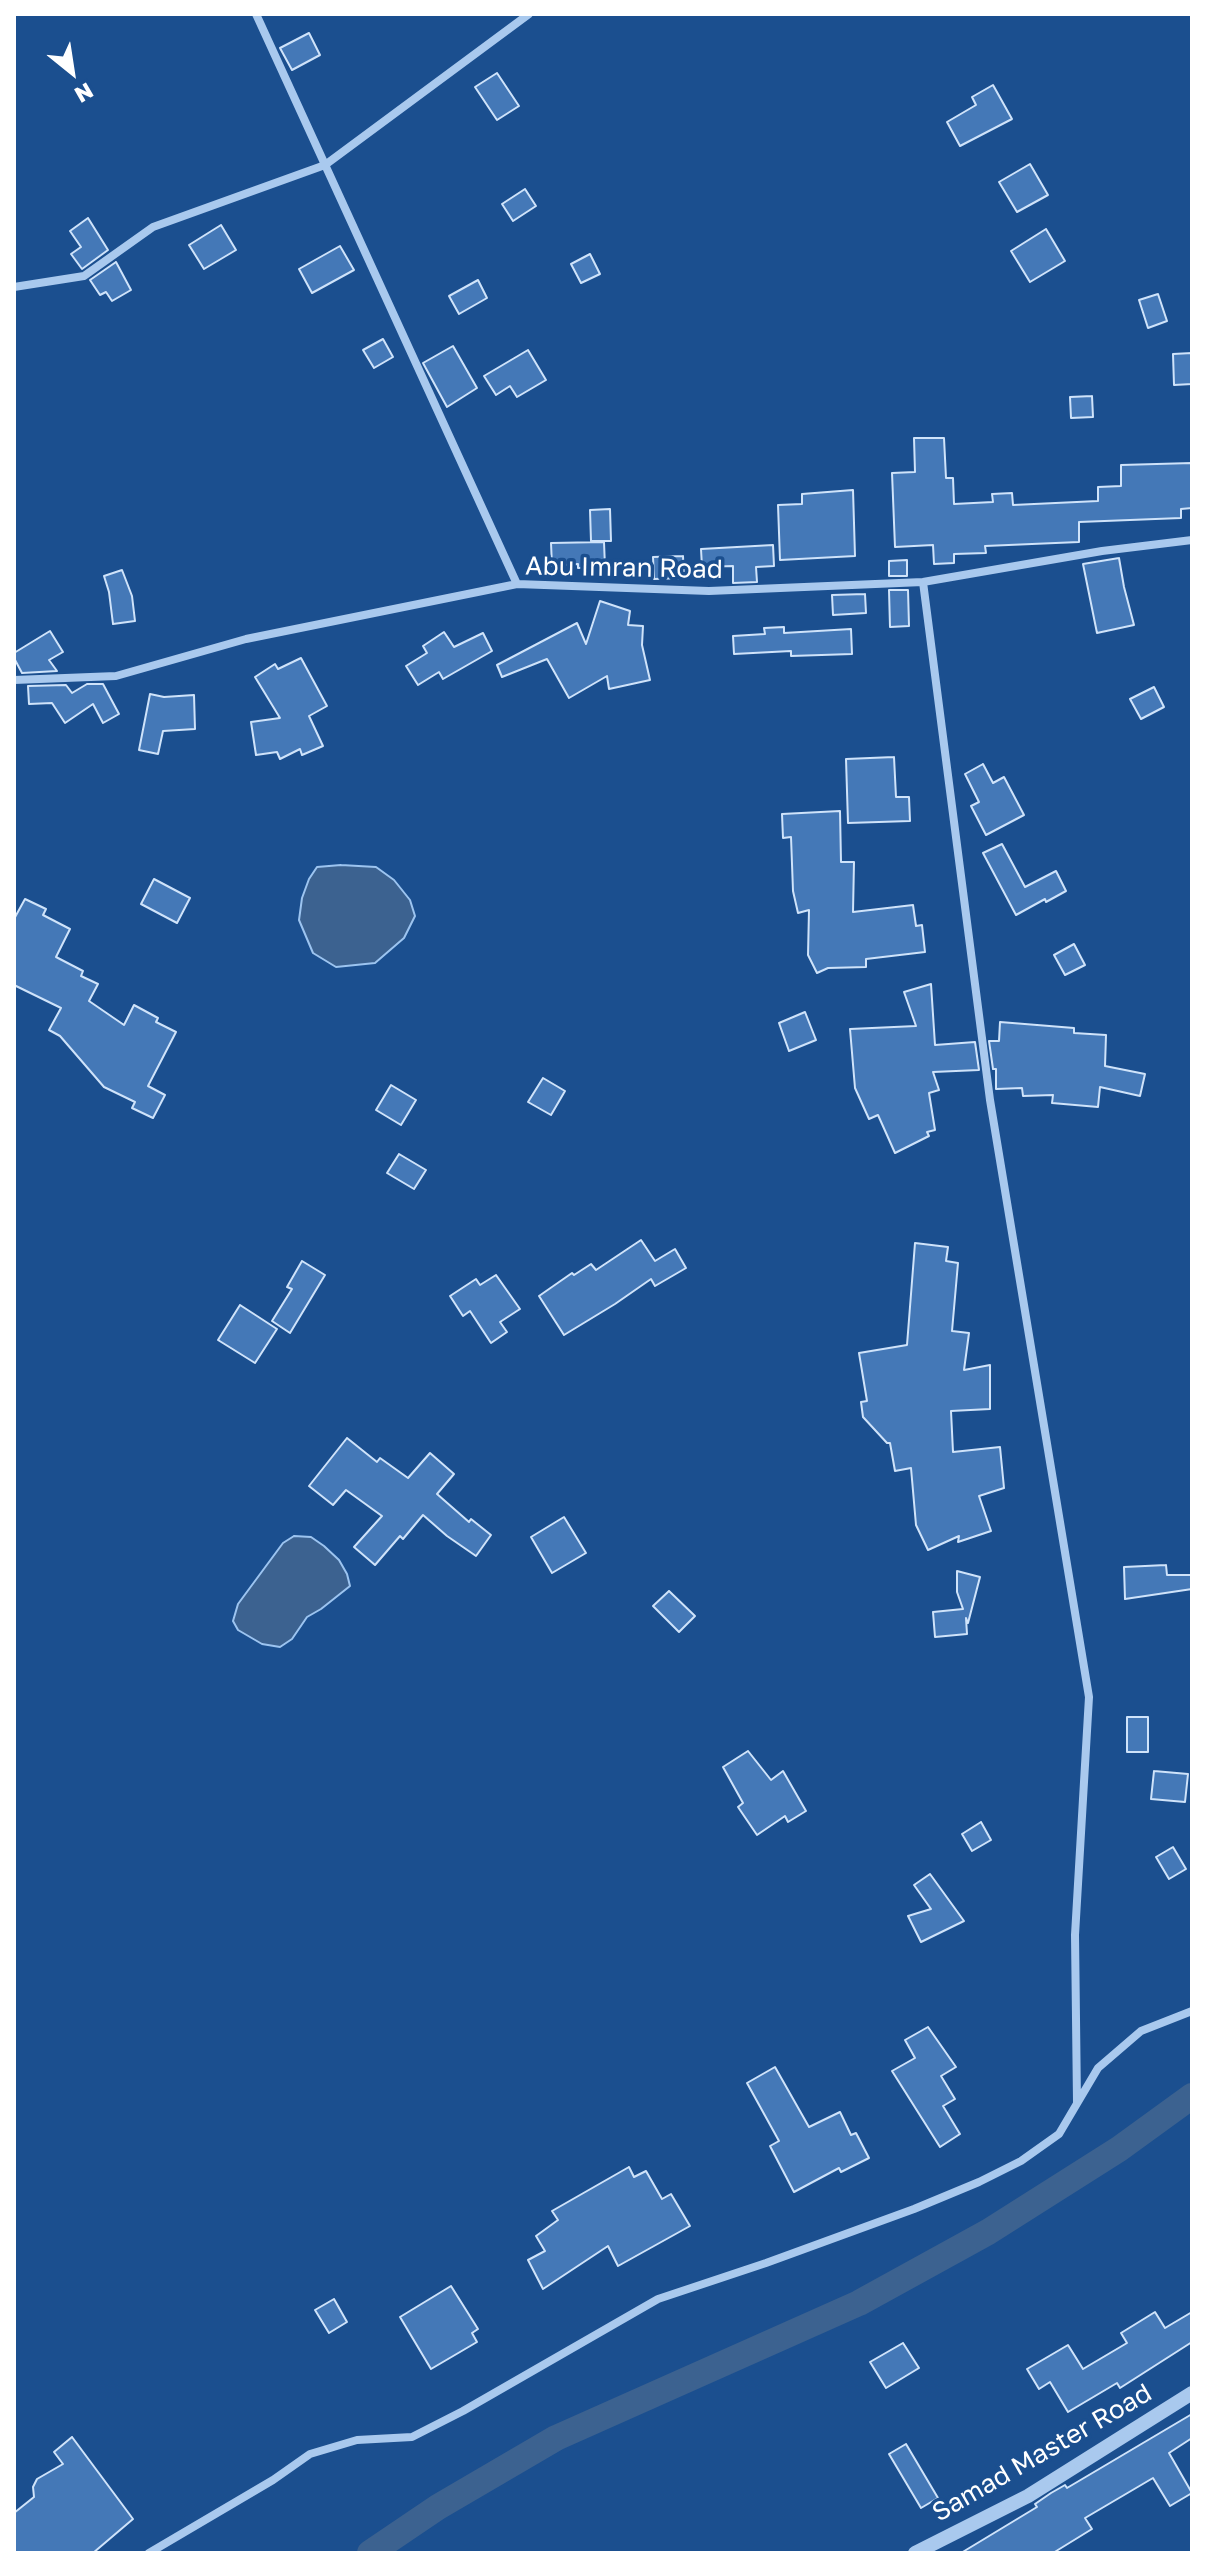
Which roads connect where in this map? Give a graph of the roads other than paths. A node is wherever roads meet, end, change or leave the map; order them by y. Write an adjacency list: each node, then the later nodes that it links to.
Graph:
1 (256, 14): 3 (street)
2 (529, 14): 3 (street)
3 (325, 165): 4 (street); 7 (street)
4 (14, 287)
5 (1192, 540): 6 (street, Abu Imran Road)
6 (923, 582): 7 (street, Abu Imran Road); 10 (street)
7 (517, 584): 8 (street, Abu Imran Road)
8 (14, 680)
9 (1192, 2011): 10 (street)
10 (1077, 2102): 12 (street)
11 (1192, 2393): 13 (street, Samad Master Road)
12 (149, 2553)
13 (915, 2553)

